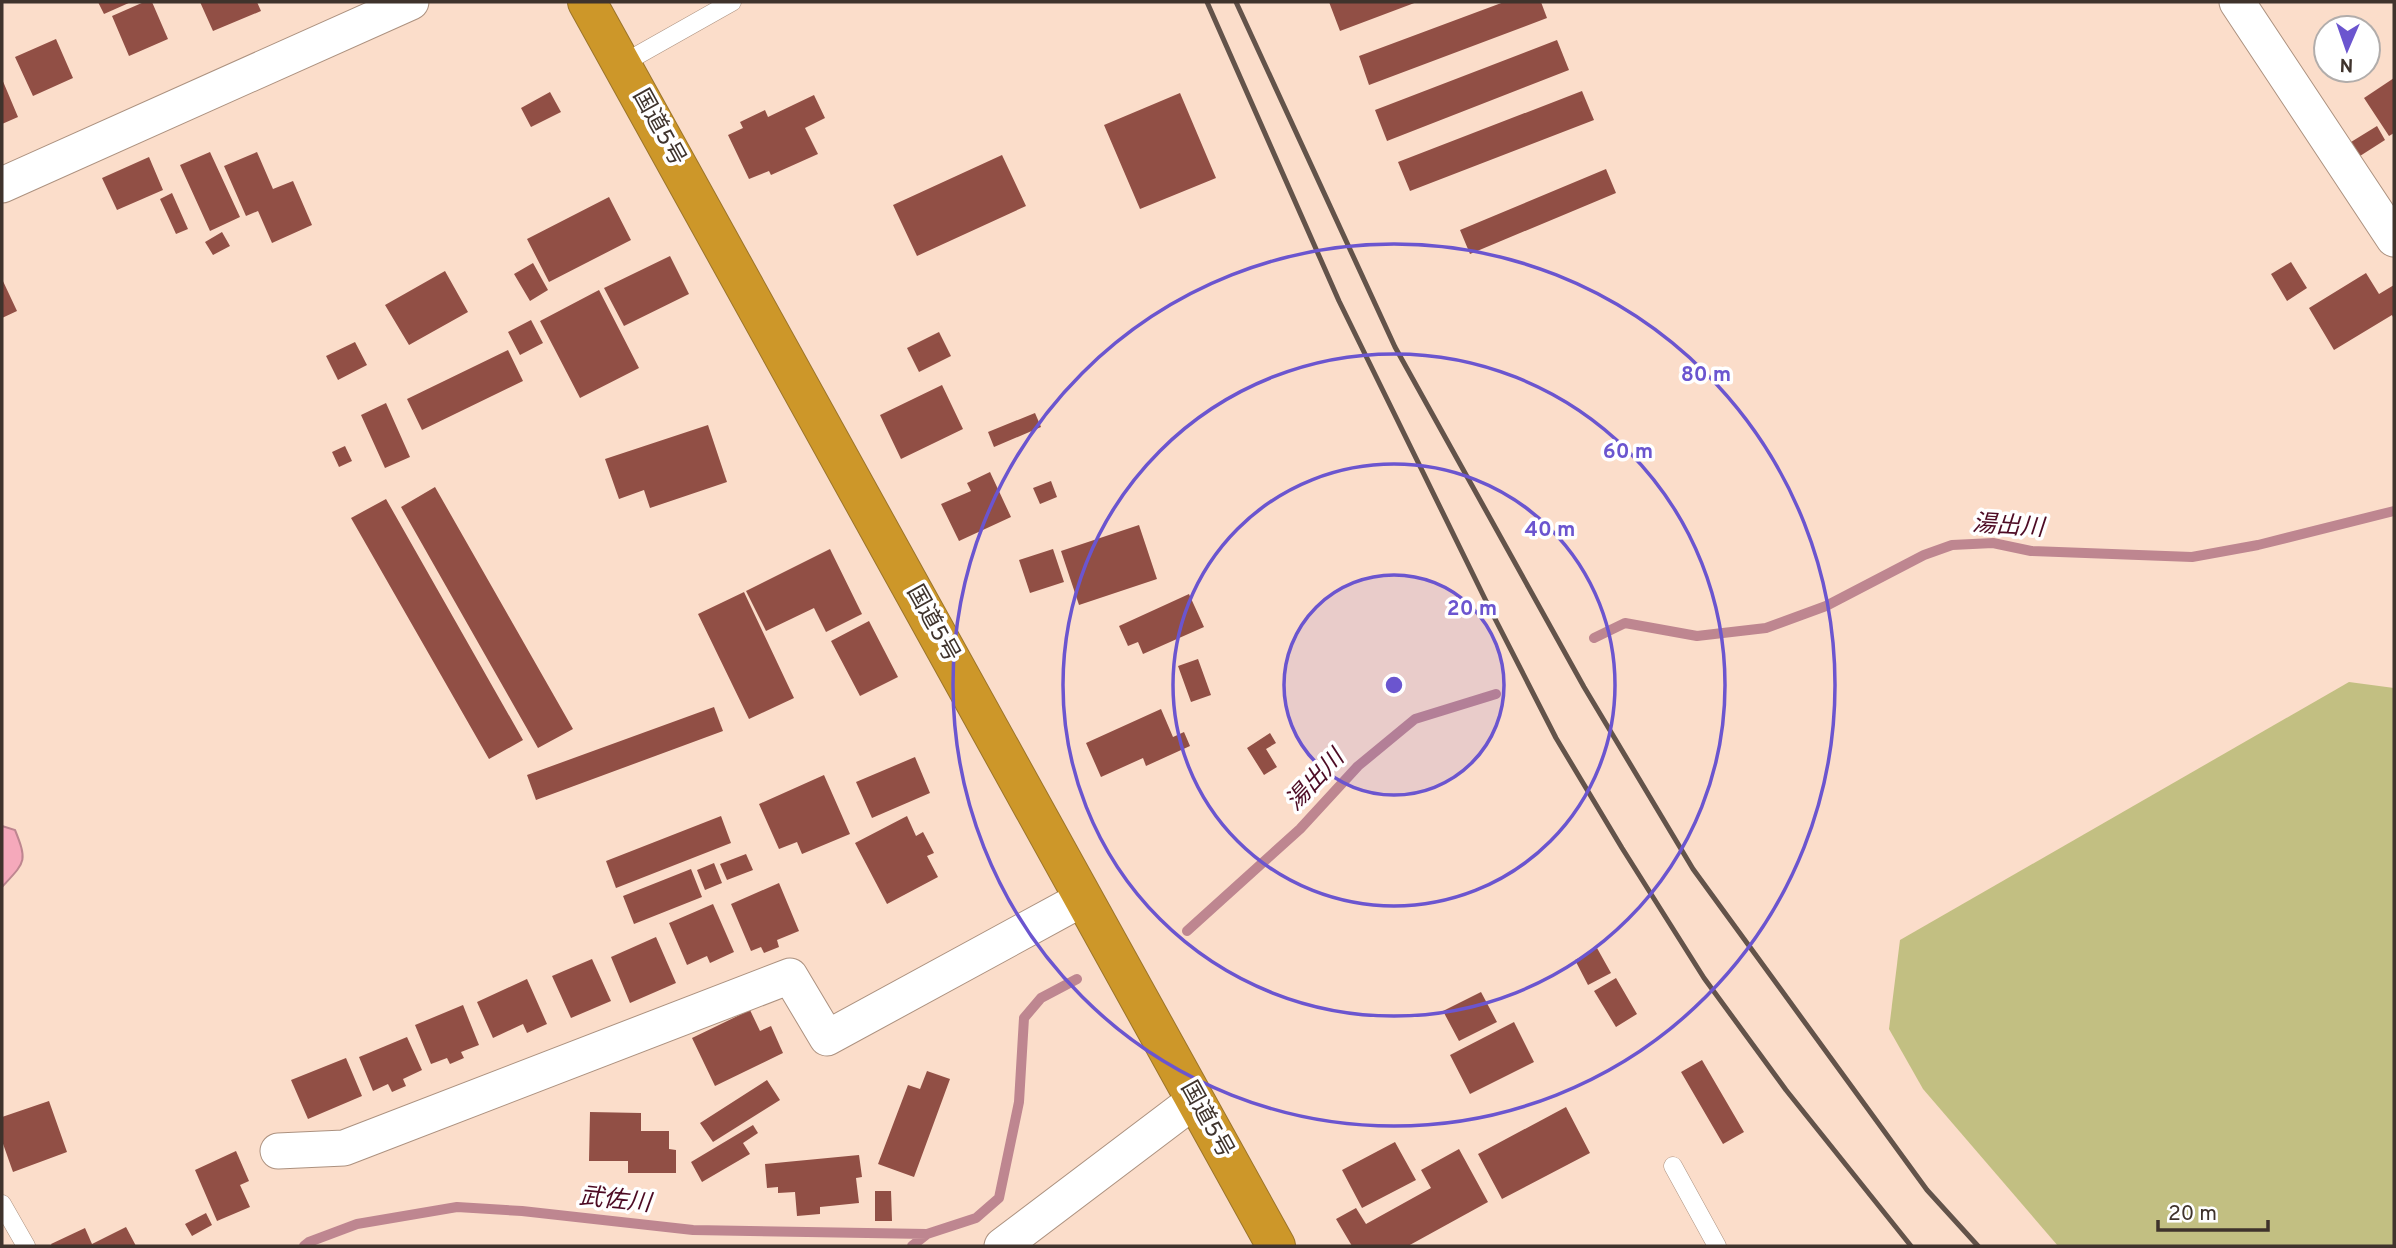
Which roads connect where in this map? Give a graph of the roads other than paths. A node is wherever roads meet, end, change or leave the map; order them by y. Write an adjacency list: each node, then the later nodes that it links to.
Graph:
1 (411, 2): 6 (street)
2 (587, 2): 5 (highway, 国道5号)
3 (732, 2): 5 (lane)
4 (2237, 2): 7 (street)
5 (622, 64): 8 (highway, 国道5号)
6 (2, 185)
7 (2394, 239)
8 (1084, 898): 9 (highway, 国道5号); 10 (street)
9 (1195, 1100): 14 (street); 15 (highway, 国道5号)
10 (278, 1151)
11 (1673, 1166): 16 (lane)
12 (2, 1204): 13 (lane)
13 (26, 1246)
14 (1002, 1246)
15 (1276, 1246)
16 (1717, 1246)

